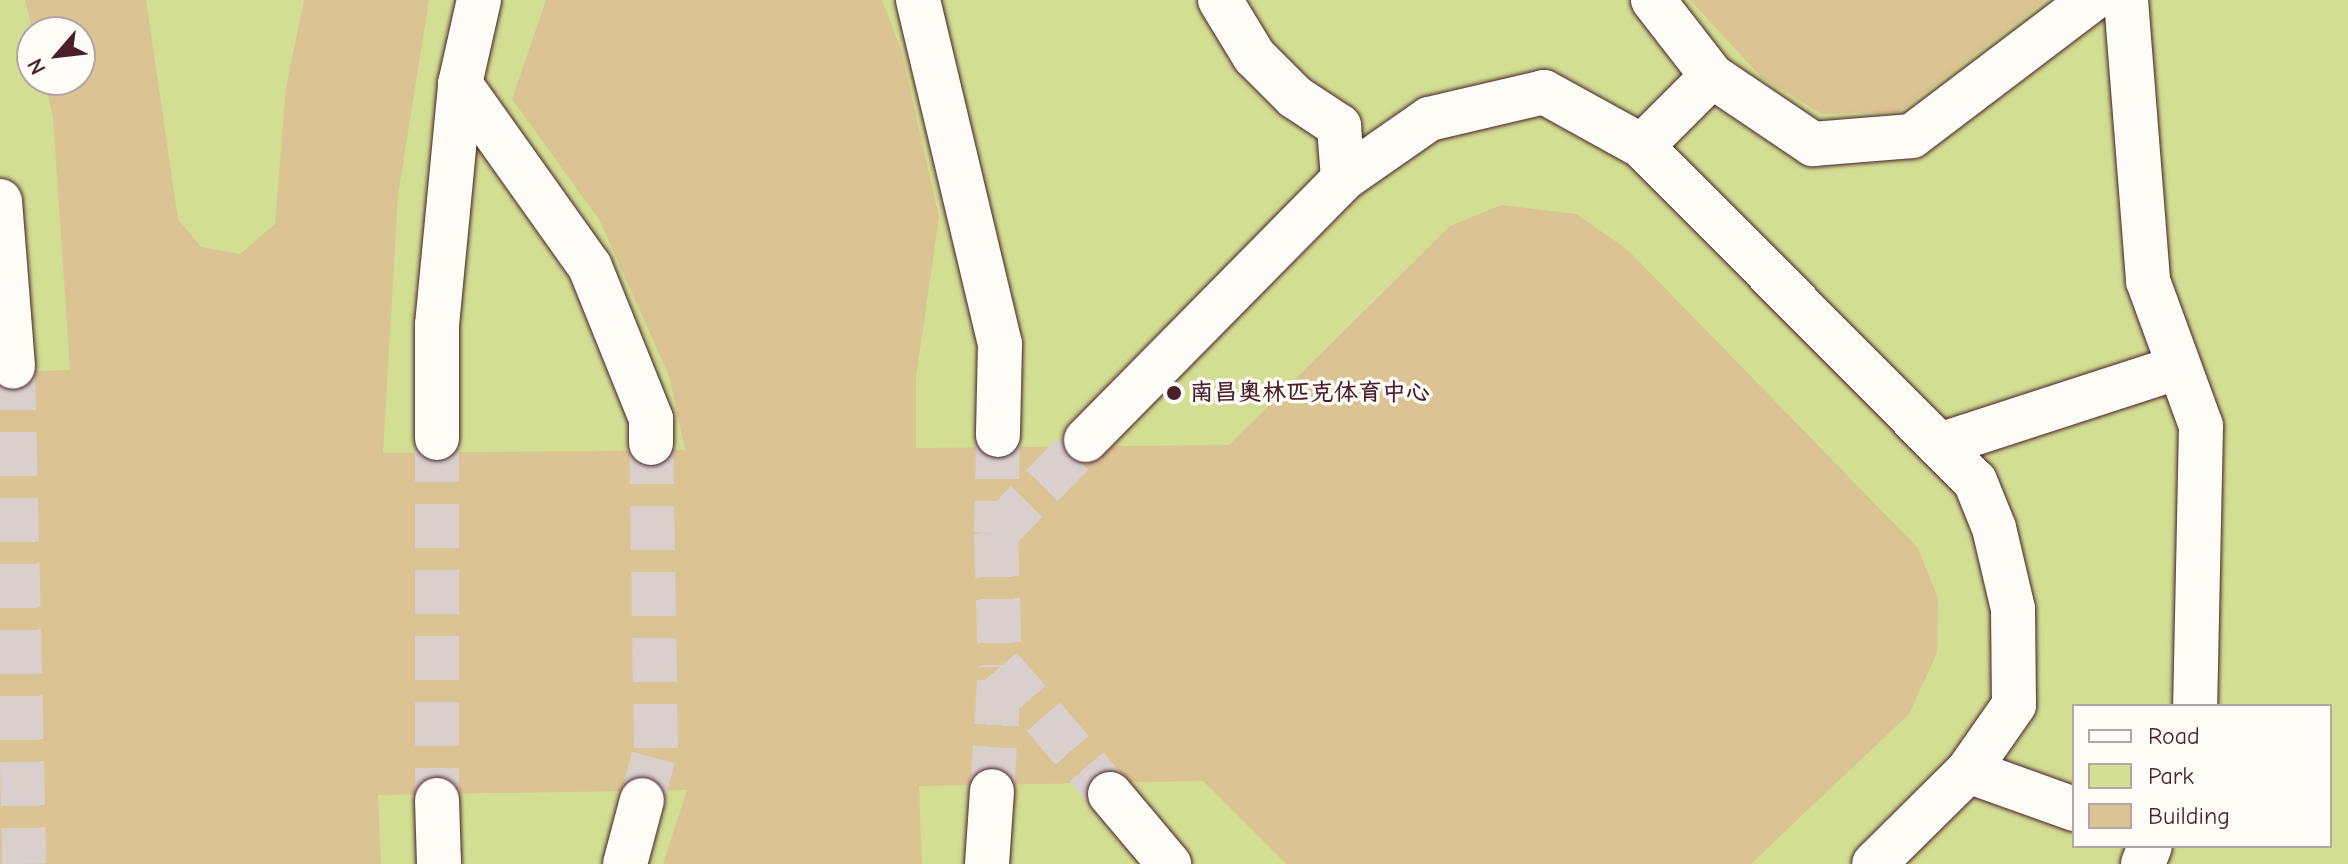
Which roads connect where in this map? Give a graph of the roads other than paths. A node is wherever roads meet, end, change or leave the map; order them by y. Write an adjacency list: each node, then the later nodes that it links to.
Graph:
1 (479, 0): 8 (street)
2 (918, 0): 14 (street)
3 (1220, 0): 10 (street)
4 (1653, 0): 7 (street)
5 (2091, 0): 7 (street)
6 (2126, 0): 13 (street)
7 (1712, 76): 9 (street)
8 (460, 84): 15 (street); 17 (street)
9 (1642, 146): 10 (street); 18 (street)
10 (1343, 179): 16 (street)
11 (0, 201): 12 (street)
12 (13, 366)
13 (2179, 367): 18 (street); 19 (street)
14 (998, 435)
15 (437, 438)
16 (1086, 440)
17 (651, 443)
18 (1939, 445): 20 (street)
19 (2195, 704)
20 (1968, 771): 25 (street); 30 (street)
21 (992, 791): 28 (street)
22 (1110, 794): 29 (street)
23 (437, 800): 26 (street)
24 (642, 800): 27 (street)
25 (2072, 808)
26 (439, 864)
27 (625, 864)
28 (987, 864)
29 (1169, 864)
30 (1874, 864)

